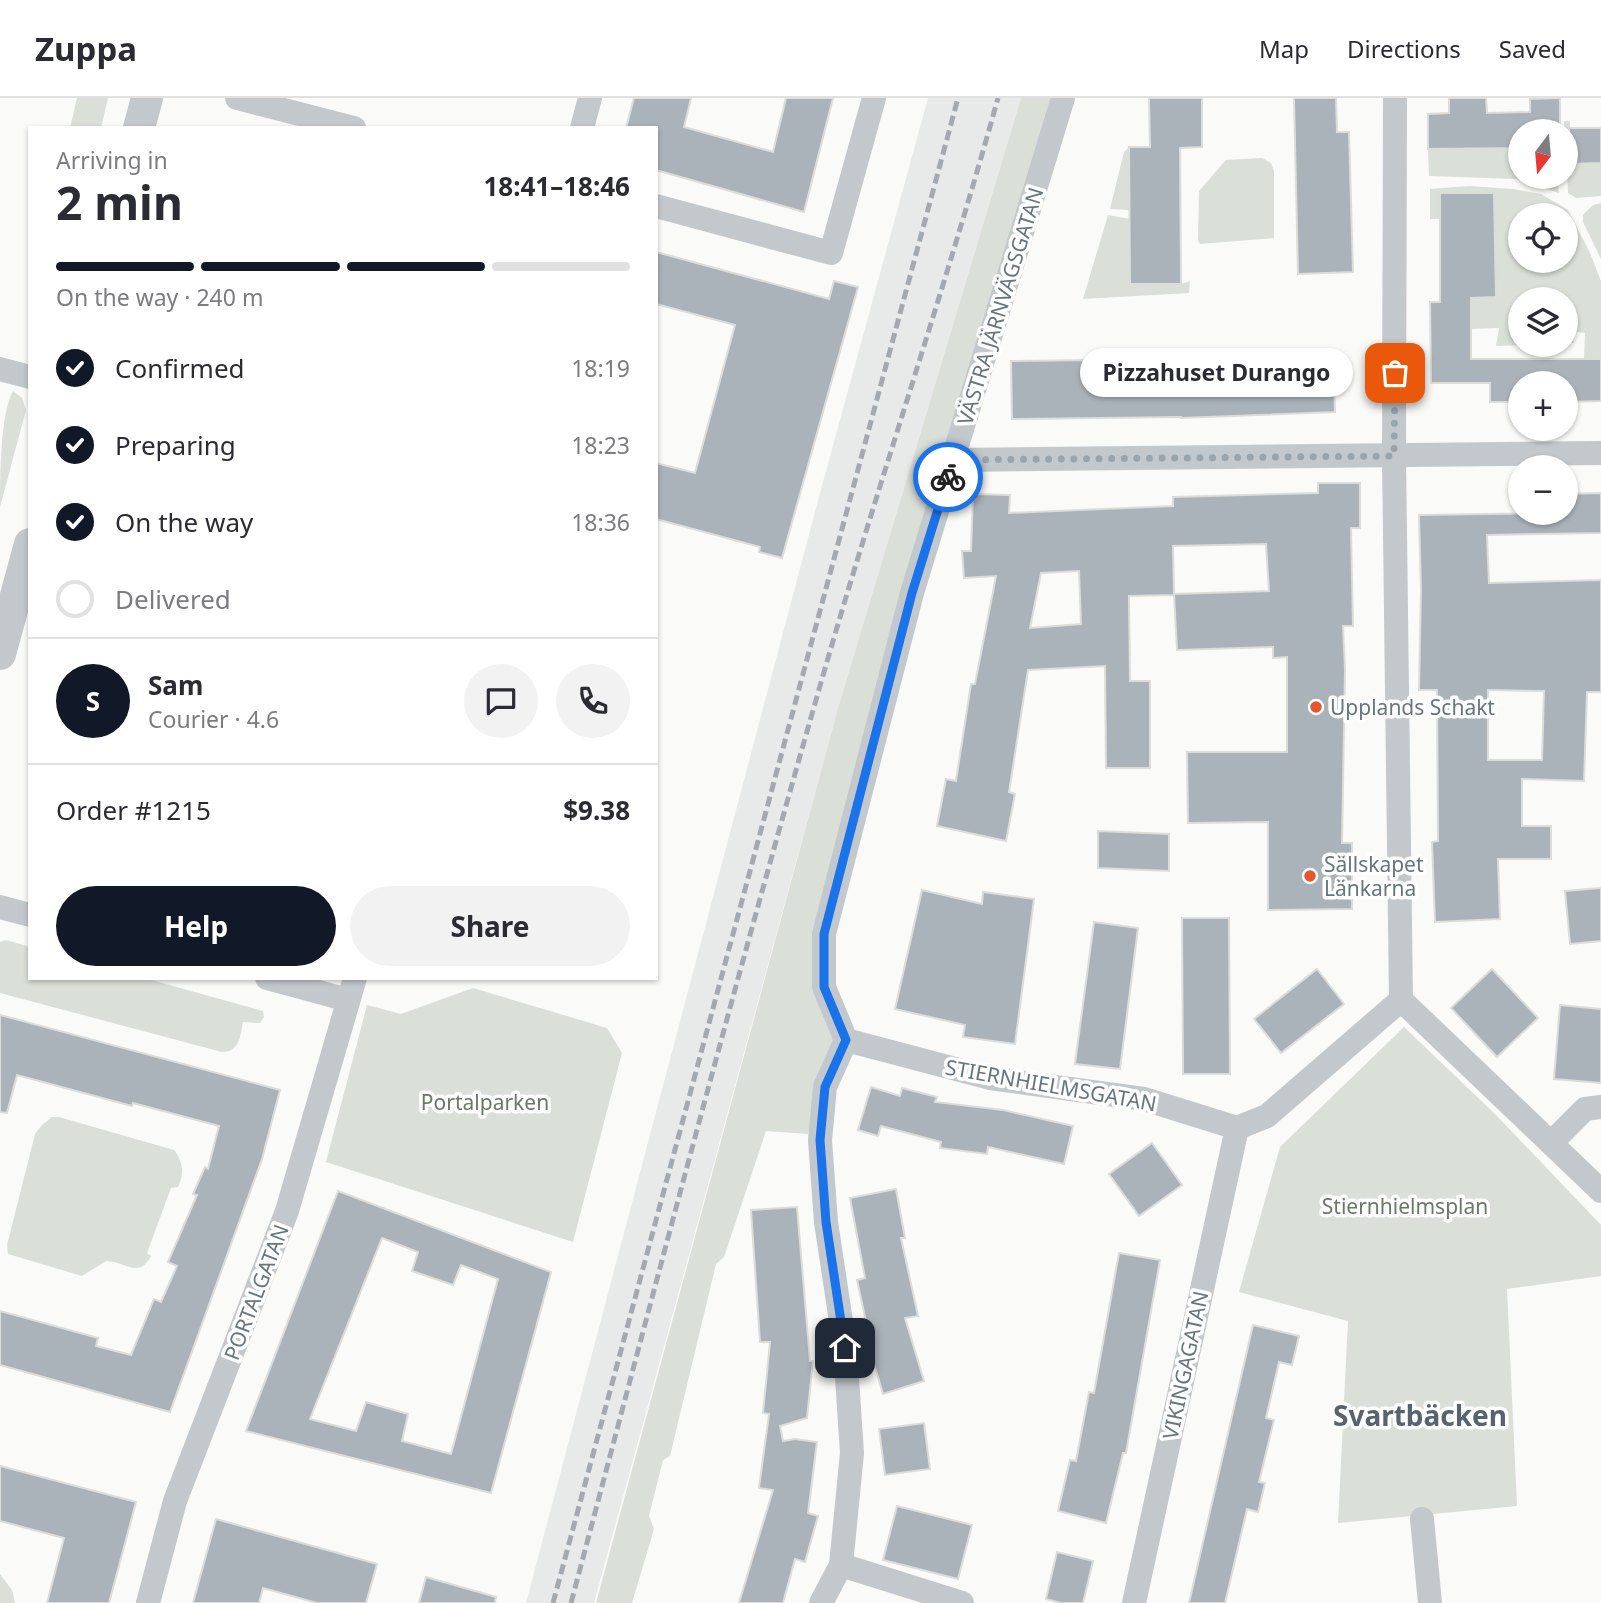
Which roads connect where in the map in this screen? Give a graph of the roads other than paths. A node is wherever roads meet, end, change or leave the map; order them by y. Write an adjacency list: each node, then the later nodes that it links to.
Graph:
1 (147, 98): 7 (street)
2 (237, 98): 8 (street)
3 (590, 98): 9 (street)
4 (874, 98): 10 (street)
5 (1063, 98): 15 (street, VÄSTRA JÄRNVÄGSGATAN)
6 (1395, 98): 14 (street)
7 (140, 126)
8 (346, 126)
9 (583, 126)
10 (658, 207)
11 (0, 369): 12 (street)
12 (28, 376)
13 (1601, 453): 14 (street)
14 (1394, 456): 15 (street); 22 (street)
15 (953, 460): 23 (street, VÄSTRA JÄRNVÄGSGATAN)
16 (28, 551): 17 (street)
17 (0, 654)
18 (0, 907): 19 (street)
19 (28, 914)
20 (282, 980): 21 (street)
21 (352, 989): 30 (street, PORTALGATAN)
22 (1401, 1000): 25 (street); 26 (street)
23 (846, 1040): 25 (street, STIERNHIELMSGATAN); 29 (street)
24 (1601, 1107): 26 (street)
25 (1237, 1128): 33 (street, VIKINGAGATAN)
26 (1551, 1143): 27 (street)
27 (1601, 1191)
28 (1422, 1520): 34 (street)
29 (841, 1564): 31 (street); 32 (street)
30 (148, 1603)
31 (821, 1603)
32 (962, 1603)
33 (1134, 1603)
34 (1430, 1603)

